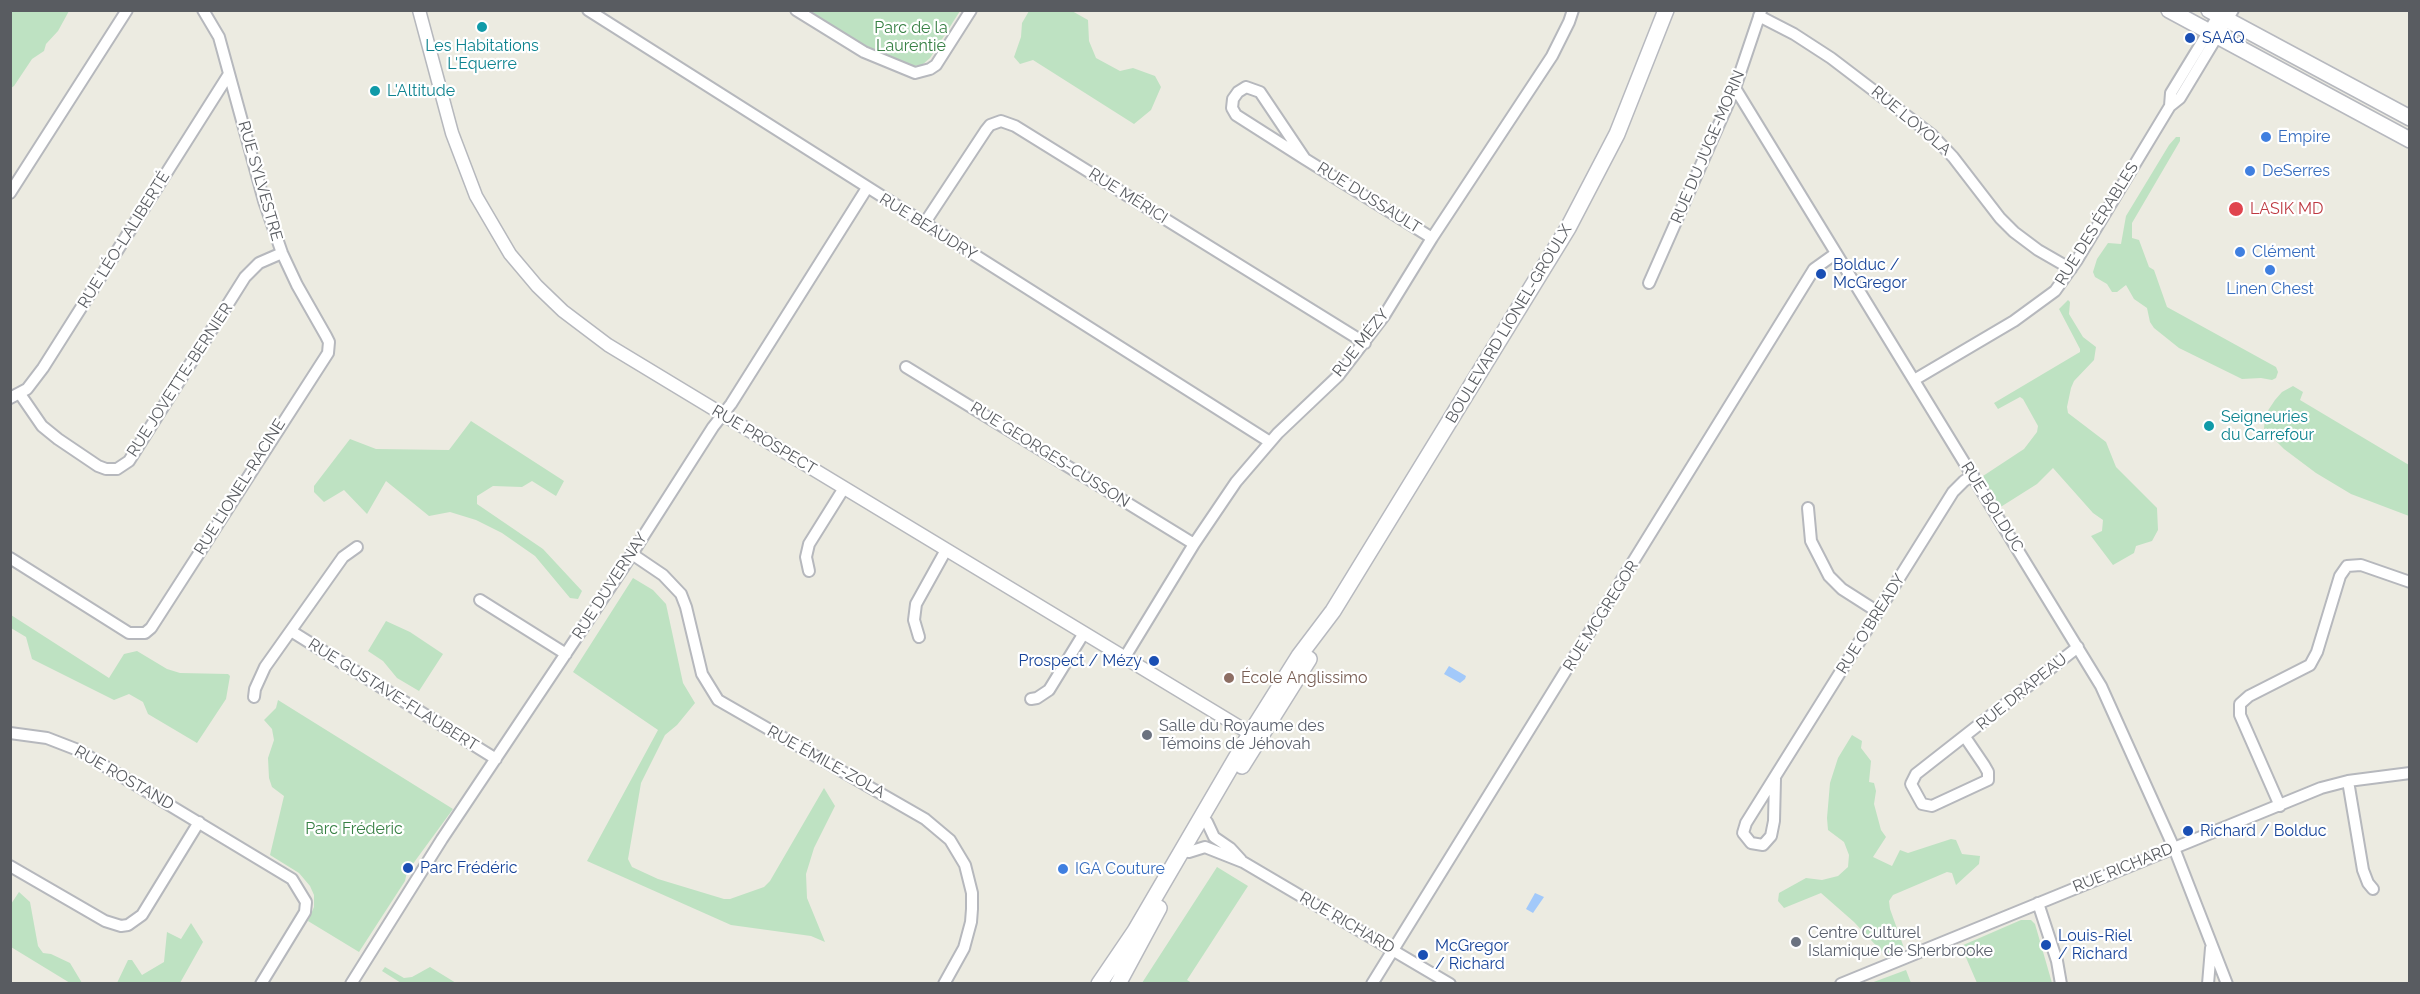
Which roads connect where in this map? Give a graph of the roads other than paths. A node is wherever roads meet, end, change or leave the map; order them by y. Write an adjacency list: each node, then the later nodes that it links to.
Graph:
1 (127, 10): 19 (street)
2 (203, 10): 13 (street, RUE SYLVESTRE)
3 (419, 10): 31 (street, RUE PROSPECT)
4 (588, 10): 18 (street, RUE BEAUDRY)
5 (796, 10): 6 (street)
6 (970, 10)
7 (1573, 10): 21 (street, RUE MÉZY)
8 (2169, 10): 12 (main road)
9 (1760, 13): 14 (street, RUE DU JUGE-MORIN); 24 (street, RUE LOYOLA)
10 (2221, 13): 12 (street, RUE DES ÉRABLES); 15 (main road)
11 (1662, 15): 54 (main road, BOULEVARD LIONEL-GROULX)
12 (2212, 34): 16 (main road); 24 (street, RUE DES ÉRABLES)
13 (229, 74): 22 (street, RUE SYLVESTRE); 30 (street, RUE LÉO-LALIBERTÉ)
14 (1735, 88): 23 (street, RUE BOLDUC); 25 (street, RUE DU JUGE-MORIN)
15 (2409, 118)
16 (2409, 140)
17 (1305, 159): 17 (street, RUE DUSSAULT); 21 (street, RUE DUSSAULT)
18 (867, 188): 20 (street, RUE BEAUDRY); 31 (street, RUE DUVERNAY)
19 (10, 193)
20 (924, 224): 26 (street, RUE MÉRICI); 32 (street, RUE BEAUDRY)
21 (1432, 238): 26 (street, RUE MÉZY)
22 (282, 253): 27 (street, RUE SYLVESTRE); 30 (street, RUE JOVETTE-BERNIER)
23 (1835, 254): 29 (street, RUE BOLDUC); 70 (street, RUE MCGREGOR)
24 (2071, 269): 29 (street, RUE DES ÉRABLES)
25 (1649, 283)
26 (1365, 344): 32 (street, RUE MÉZY)
27 (329, 346): 40 (street, RUE LIONEL-RACINE)
28 (906, 367): 36 (street, RUE GEORGES-CUSSON)
29 (1914, 380): 33 (street, RUE BOLDUC)
30 (15, 396)
31 (722, 414): 34 (street, RUE PROSPECT); 39 (street, RUE DUVERNAY)
32 (1270, 442): 36 (street, RUE MÉZY)
33 (1973, 476): 44 (street, RUE O'BREADY); 48 (street, RUE BOLDUC)
34 (844, 488): 38 (street, RUE PROSPECT); 41 (street)
35 (1808, 508): 44 (street)
36 (1194, 544): 50 (street, RUE MÉZY)
37 (357, 547): 45 (street)
38 (946, 550): 46 (street, RUE PROSPECT); 47 (street)
39 (632, 554): 49 (street, RUE DUVERNAY); 73 (street, RUE ÉMILE-ZOLA)
40 (10, 558)
41 (809, 571)
42 (2409, 582): 60 (street)
43 (480, 600): 49 (street)
44 (1878, 612): 58 (street, RUE O'BREADY)
45 (291, 631): 51 (street); 56 (street, RUE GUSTAVE-FLAUBERT)
46 (1084, 633): 50 (street, RUE PROSPECT); 52 (street)
47 (919, 637)
48 (2078, 647): 55 (street, RUE DRAPEAU); 63 (street, RUE BOLDUC)
49 (566, 654): 56 (street, RUE DUVERNAY)
50 (1125, 657): 54 (street, RUE PROSPECT)
51 (254, 697)
52 (1031, 699)
53 (10, 733): 61 (street, RUE ROSTAND)
54 (1254, 736): 62 (main road, BOULEVARD LIONEL-GROULX); 74 (main road, BOULEVARD LIONEL-GROULX)
55 (1965, 737): 55 (street, RUE DRAPEAU)
56 (496, 759): 72 (street, RUE DUVERNAY)
57 (2409, 773): 59 (street, RUE RICHARD)
58 (1775, 779): 58 (street, RUE O'BREADY)
59 (2348, 781): 60 (street, RUE RICHARD); 67 (street)
60 (2280, 806): 63 (street, RUE RICHARD)
61 (199, 822): 66 (street); 71 (street, RUE ROSTAND)
62 (1207, 822): 64 (main road, BOULEVARD LIONEL-GROULX); 65 (street, RUE RICHARD)
63 (2175, 848): 68 (street, RUE RICHARD); 69 (street, RUE BOLDUC)
64 (1189, 852): 65 (street, RUE RICHARD); 75 (main road, BOULEVARD LIONEL-GROULX)
65 (1243, 862): 70 (street, RUE RICHARD)
66 (10, 866)
67 (2373, 889)
68 (2037, 903): 78 (street, RUE RICHARD); 79 (street)
69 (2212, 945): 80 (street, RUE BOLDUC); 81 (street, RUE BOLDUC)
70 (1393, 950): 76 (street, RUE MCGREGOR); 77 (street, RUE RICHARD)
71 (261, 984)
72 (351, 984)
73 (944, 984)
74 (1099, 984)
75 (1118, 984)
76 (1372, 984)
77 (1450, 984)
78 (1842, 984)
79 (2061, 984)
80 (2208, 984)
81 (2227, 984)

